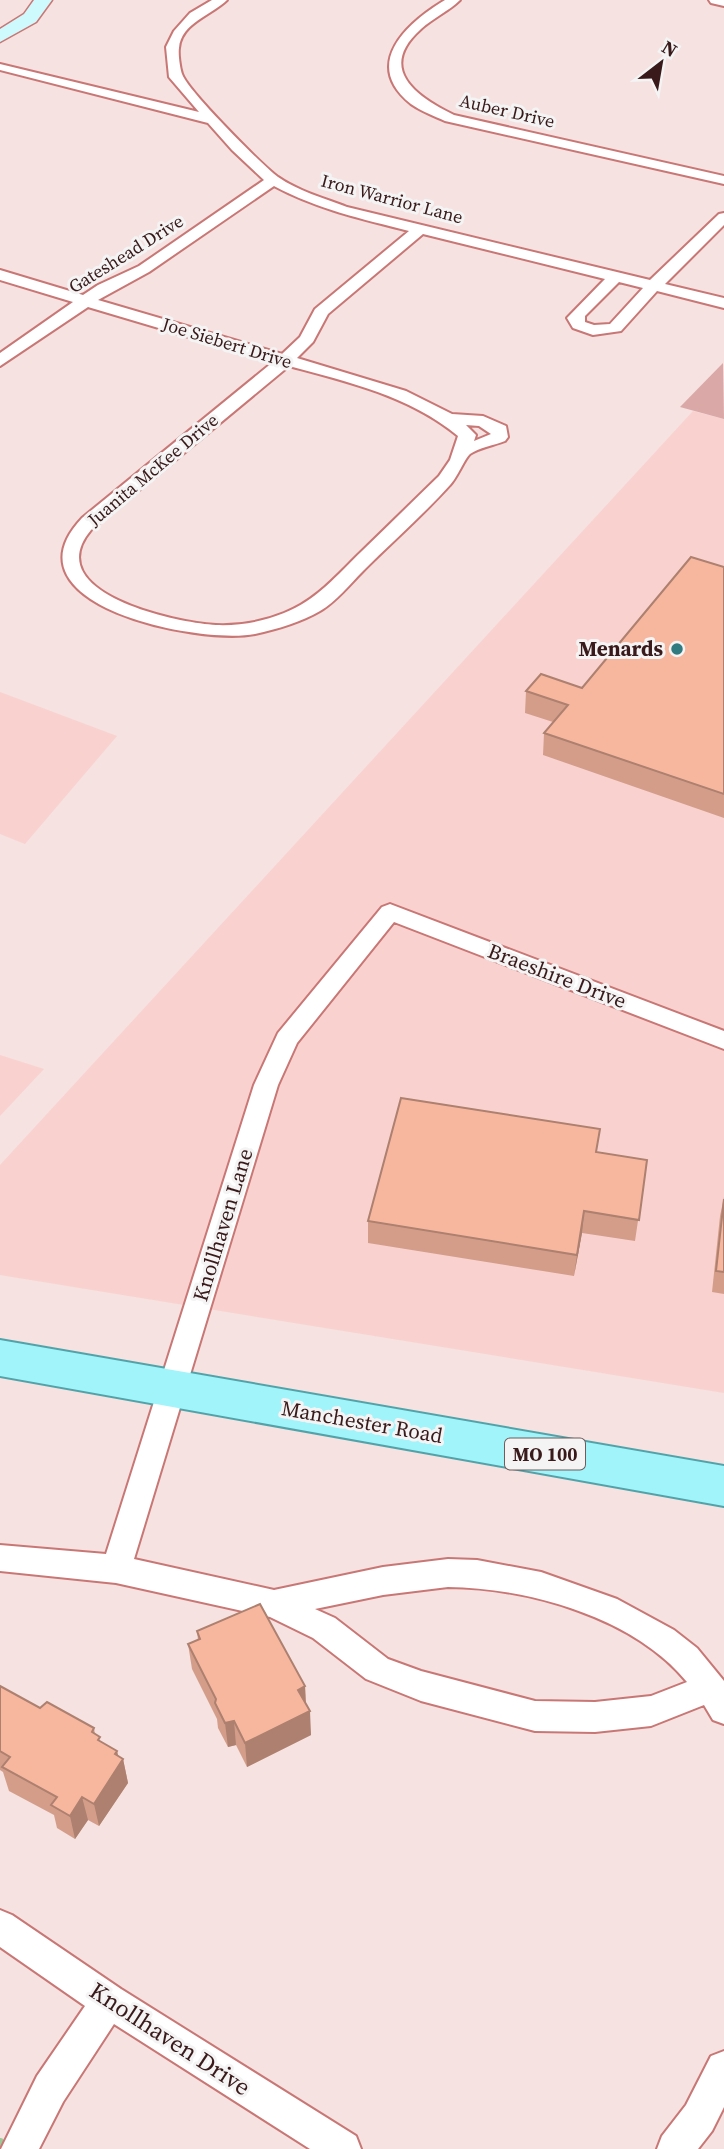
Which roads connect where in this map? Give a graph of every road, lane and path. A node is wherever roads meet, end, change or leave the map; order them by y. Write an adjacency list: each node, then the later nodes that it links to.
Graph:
1 (29, 0): 7 (street)
2 (43, 0): 8 (street)
3 (221, 0): 10 (street)
4 (454, 0): 14 (street, Auber Drive)
5 (715, 0): 6 (street)
6 (724, 2)
7 (0, 26)
8 (0, 37)
9 (2, 67): 11 (street)
10 (165, 83): 11 (street); 12 (street, Iron Warrior Lane)
11 (121, 97): 12 (street)
12 (214, 120): 13 (street, Iron Warrior Lane)
13 (273, 180): 16 (street, Iron Warrior Lane); 20 (street, Gateshead Drive)
14 (724, 180)
15 (724, 218): 19 (street)
16 (422, 228): 18 (street, Iron Warrior Lane); 23 (street)
17 (0, 275): 20 (street, Joe Siebert Drive)
18 (617, 275): 19 (street, Iron Warrior Lane); 19 (street)
19 (656, 286): 21 (street, Iron Warrior Lane)
20 (86, 301): 22 (street, Gateshead Drive); 23 (street, Joe Siebert Drive)
21 (724, 303)
22 (0, 361)
23 (285, 361): 24 (street, Joe Siebert Drive); 25 (street, Juanita McKee Drive)
24 (450, 419): 25 (street, Joe Siebert Drive); 25 (street, Joe Siebert Drive)
25 (464, 442)
26 (390, 912): 27 (street, Braeshire Drive); 29 (street, Knollhaven Lane)
27 (724, 1040)
28 (0, 1358): 29 (main road, Manchester Road / MO 100)
29 (170, 1389): 30 (main road, Manchester Road / MO 100); 32 (street, Knollhaven Lane)
30 (724, 1486)
31 (0, 1558): 32 (street)
32 (116, 1569): 33 (street)
33 (274, 1604): 34 (street); 34 (street)
34 (717, 1699)
35 (0, 1927): 36 (street, Knollhaven Drive)
36 (108, 2001): 38 (street); 39 (street, Knollhaven Drive)
37 (724, 2069): 40 (street)
38 (19, 2149)
39 (342, 2149)
40 (676, 2149)

